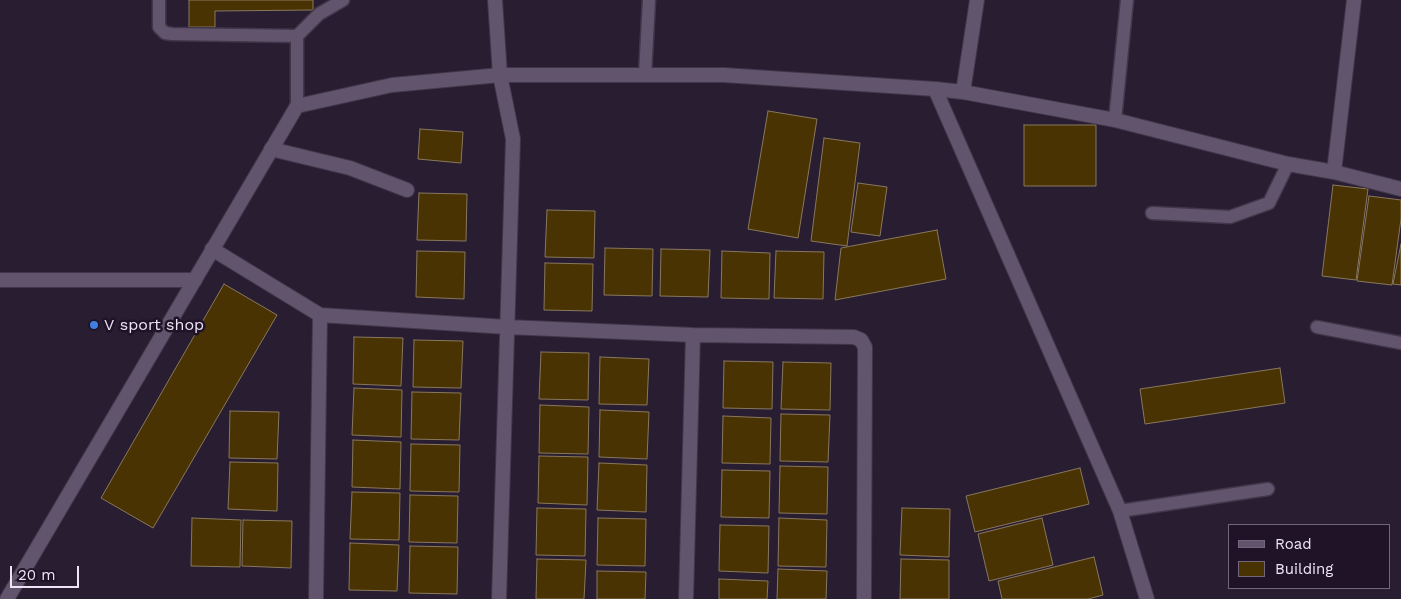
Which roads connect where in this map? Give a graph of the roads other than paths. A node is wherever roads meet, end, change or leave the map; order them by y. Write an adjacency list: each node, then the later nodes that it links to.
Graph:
1 (159, 0): 8 (lane)
2 (344, 0): 8 (lane)
3 (496, 0): 10 (street)
4 (649, 0): 9 (lane)
5 (977, 0): 12 (street)
6 (1127, 0): 14 (lane)
7 (1354, 0): 17 (street)
8 (297, 36): 13 (lane)
9 (645, 75): 10 (street); 11 (street)
10 (500, 76): 13 (street); 25 (street)
11 (935, 89): 12 (street); 30 (street)
12 (963, 92): 14 (street)
13 (296, 106): 15 (street)
14 (1115, 120): 16 (street)
15 (271, 149): 19 (street); 21 (street)
16 (1288, 164): 17 (street); 20 (lane)
17 (1334, 172): 18 (street)
18 (1401, 189)
19 (407, 190)
20 (1152, 213)
21 (212, 249): 23 (street); 24 (street)
22 (0, 280): 23 (street)
23 (195, 280): 31 (street)
24 (320, 315): 25 (street); 32 (street)
25 (507, 327): 27 (street); 33 (street)
26 (1317, 327): 28 (lane)
27 (693, 334): 34 (street); 35 (street)
28 (1401, 343)
29 (1268, 490): 30 (lane)
30 (1120, 511): 36 (street)
31 (7, 599)
32 (316, 599)
33 (498, 599)
34 (686, 599)
35 (864, 599)
36 (1147, 599)

